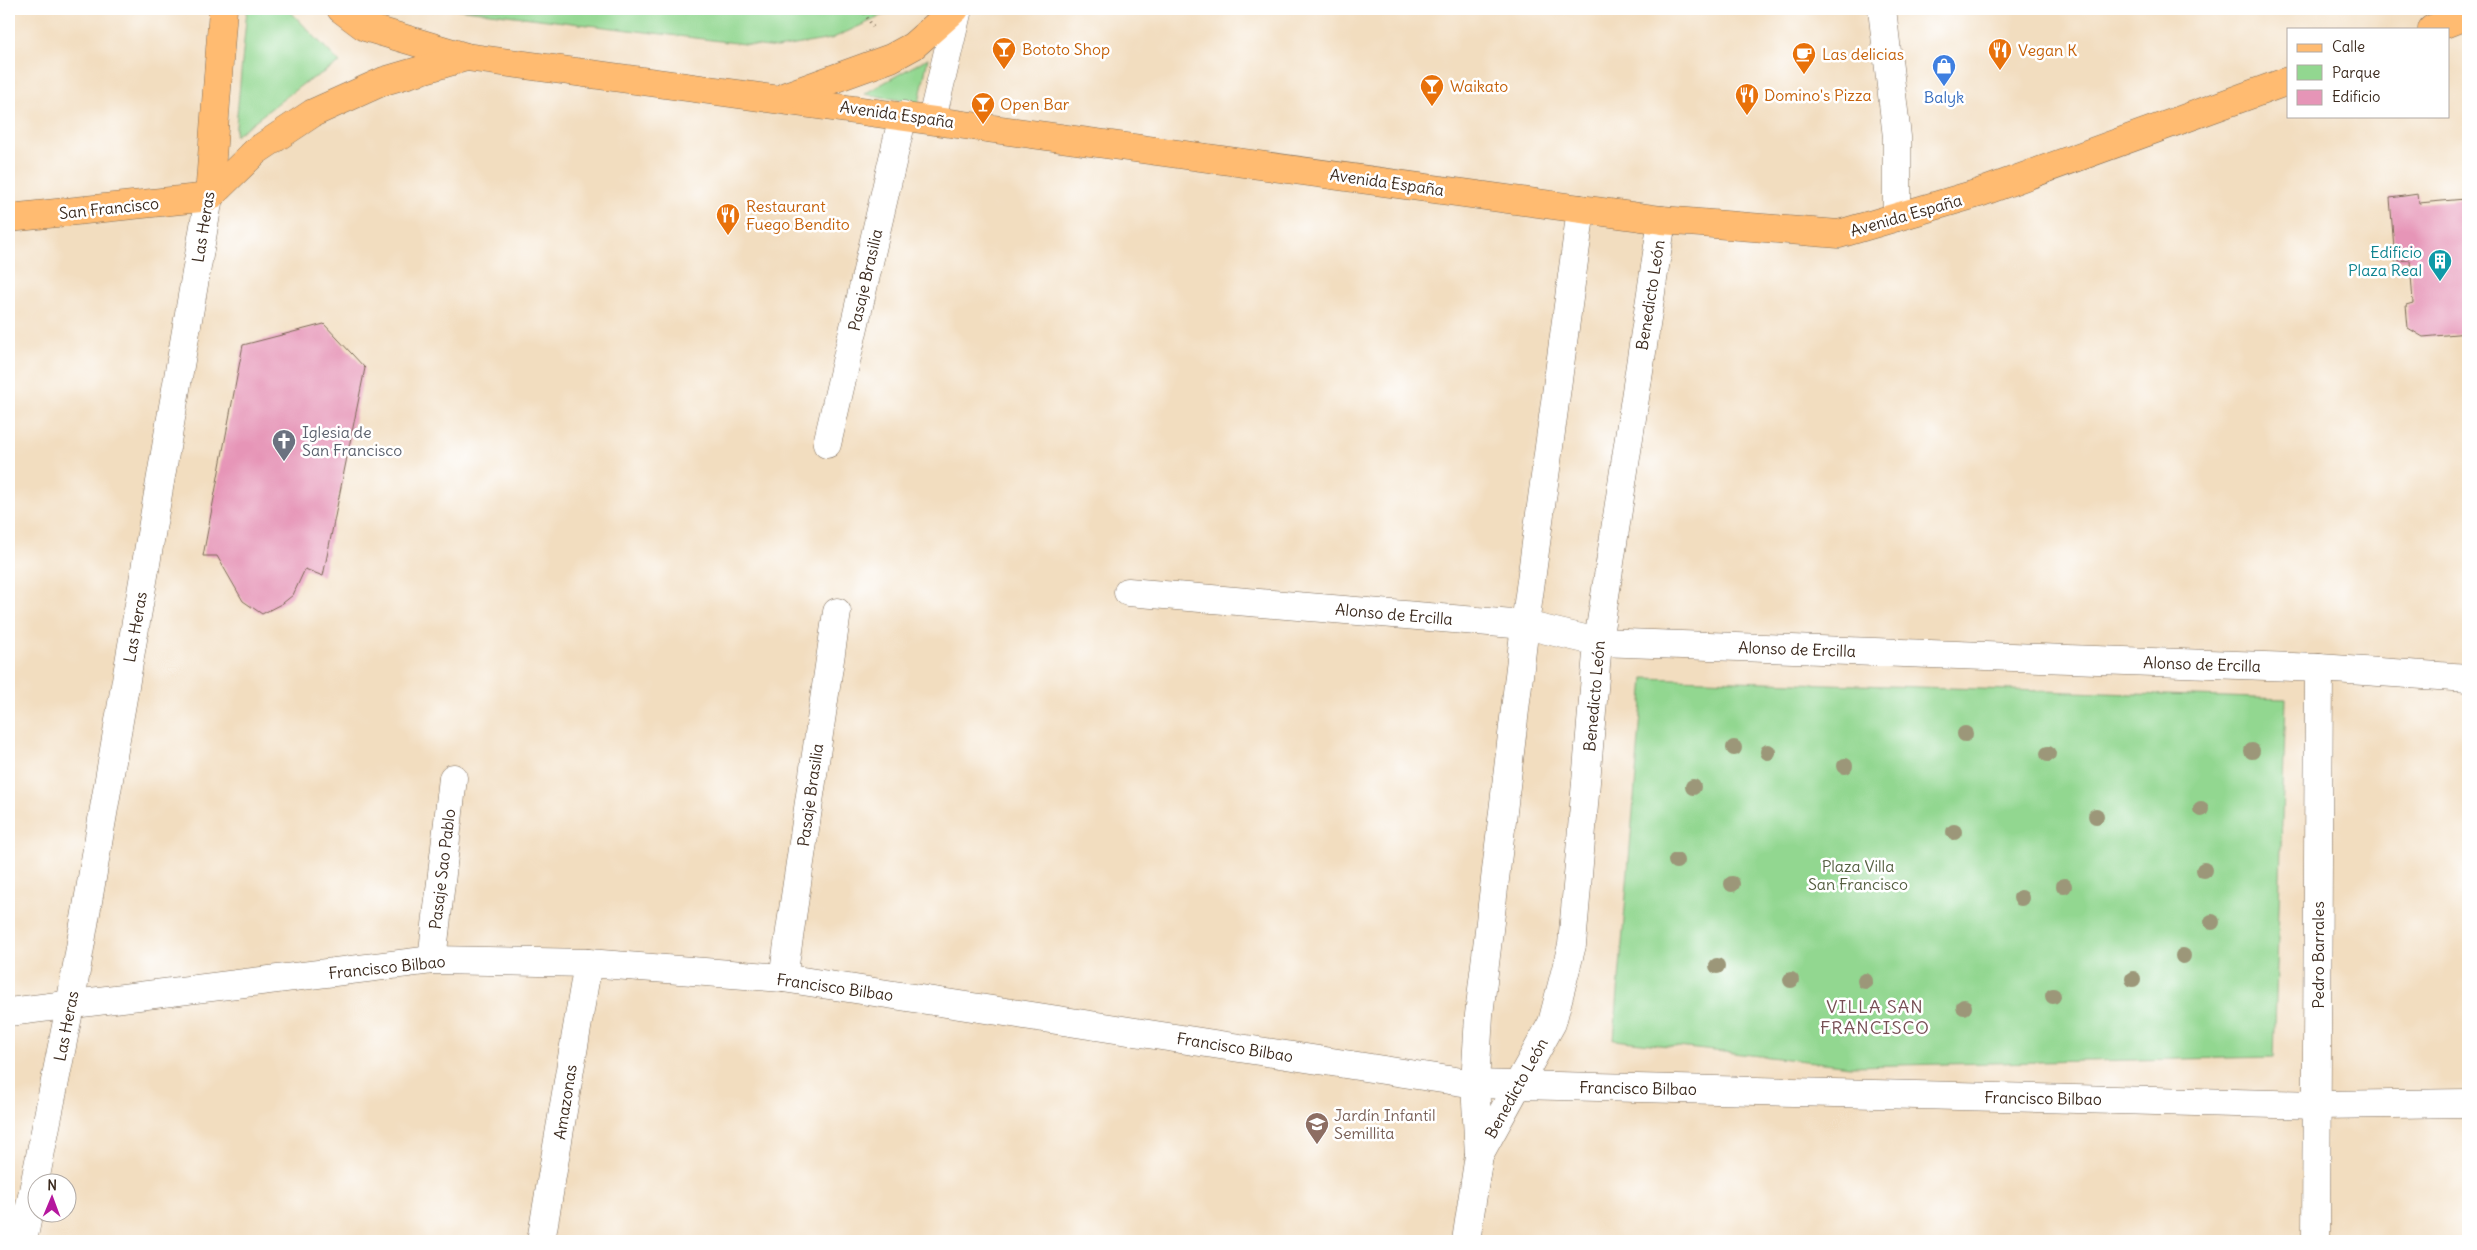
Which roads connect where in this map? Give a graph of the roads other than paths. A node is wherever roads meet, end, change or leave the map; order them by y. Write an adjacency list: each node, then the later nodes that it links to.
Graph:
1 (223, 9): 13 (main road, Las Heras)
2 (341, 9): 8 (main road, Avenida España)
3 (955, 9): 10 (main road)
4 (958, 9): 12 (street)
5 (1882, 9): 15 (street)
6 (2468, 15): 7 (main road)
7 (2434, 22)
8 (466, 57): 10 (main road, Avenida España); 13 (main road, Avenida España)
9 (2287, 81): 15 (main road, Avenida España)
10 (779, 98): 11 (main road, Avenida España)
11 (903, 115): 12 (main road, Avenida España); 18 (street, Pasaje Brasilia)
12 (932, 119): 14 (main road, Avenida España)
13 (209, 197): 16 (main road, San Francisco); 29 (street, Las Heras)
14 (1581, 209): 17 (main road, Avenida España); 21 (street, Benedicto León)
15 (1897, 217): 17 (main road, Avenida España)
16 (9, 218)
17 (1662, 220): 22 (street, Benedicto León)
18 (827, 444)
19 (1128, 592): 21 (street, Alonso de Ercilla)
20 (837, 612): 28 (street, Pasaje Brasilia)
21 (1525, 625): 22 (street, Alonso de Ercilla); 31 (street, Benedicto León)
22 (1598, 642): 23 (street, Alonso de Ercilla); 32 (street, Benedicto León)
23 (2318, 668): 24 (street, Alonso de Ercilla); 34 (street, Pedro Barrales)
24 (2468, 678)
25 (453, 778): 26 (street, Pasaje Sao Pablo)
26 (432, 960): 27 (street, Francisco Bilbao); 29 (street, Francisco Bilbao)
27 (588, 963): 28 (street, Francisco Bilbao); 37 (street, Amazonas)
28 (783, 978): 31 (street, Francisco Bilbao)
29 (70, 1006): 30 (street, Francisco Bilbao); 36 (street, Las Heras)
30 (9, 1012)
31 (1475, 1084): 32 (street, Francisco Bilbao); 35 (street, Benedicto León)
32 (1519, 1085): 34 (street, Francisco Bilbao); 35 (street, Benedicto León)
33 (2468, 1103): 34 (street, Francisco Bilbao)
34 (2318, 1105): 39 (street, Pedro Barrales)
35 (1479, 1155): 38 (street, Benedicto León)
36 (24, 1241)
37 (541, 1241)
38 (1466, 1241)
39 (2316, 1241)

